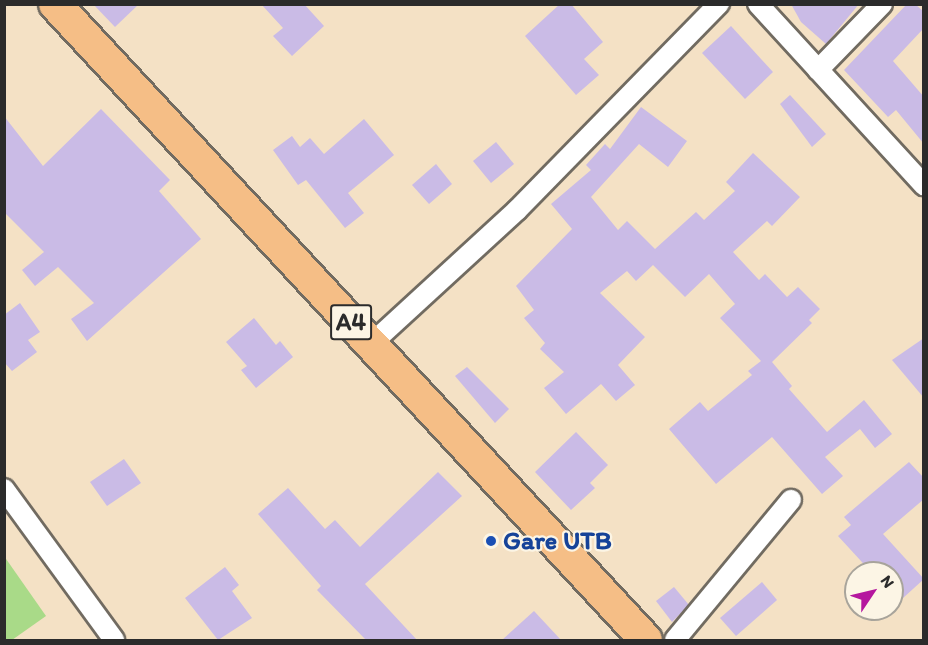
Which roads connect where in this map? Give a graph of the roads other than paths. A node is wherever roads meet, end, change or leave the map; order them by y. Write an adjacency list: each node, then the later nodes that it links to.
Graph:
1 (55, 4): 7 (main road, A4)
2 (719, 4): 7 (street)
3 (758, 4): 5 (street)
4 (882, 4): 5 (street)
5 (818, 70): 6 (street)
6 (924, 184)
7 (371, 344): 11 (main road, A4)
8 (4, 489): 10 (street)
9 (791, 500): 12 (street)
10 (114, 640)
11 (646, 640)
12 (675, 640)

